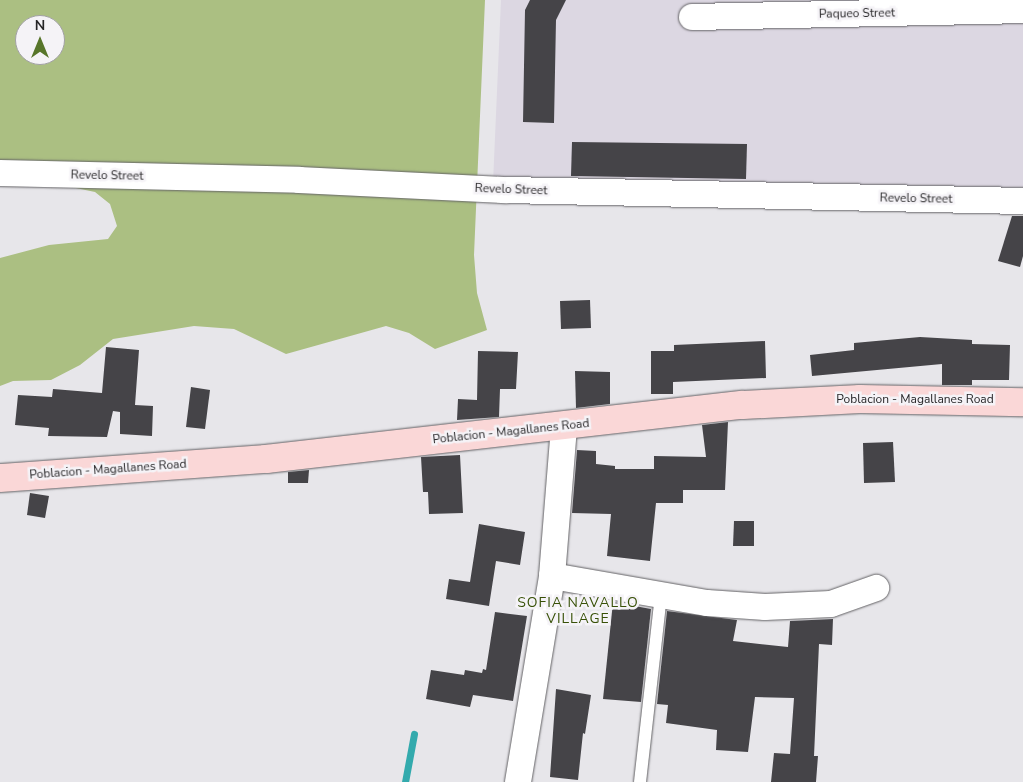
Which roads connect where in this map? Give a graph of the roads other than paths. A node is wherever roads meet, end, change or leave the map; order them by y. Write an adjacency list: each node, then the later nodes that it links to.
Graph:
1 (1023, 10): 2 (street, Paqueo Street)
2 (692, 17)
3 (0, 173): 4 (street, Revelo Street)
4 (1023, 201)
5 (1023, 402): 6 (street, Poblacion - Magallanes Road)
6 (564, 426): 7 (street, Poblacion - Magallanes Road); 8 (street)
7 (0, 478)
8 (552, 576): 10 (street); 11 (street)
9 (876, 588): 10 (street)
10 (661, 595): 12 (lane)
11 (518, 782)
12 (640, 782)

